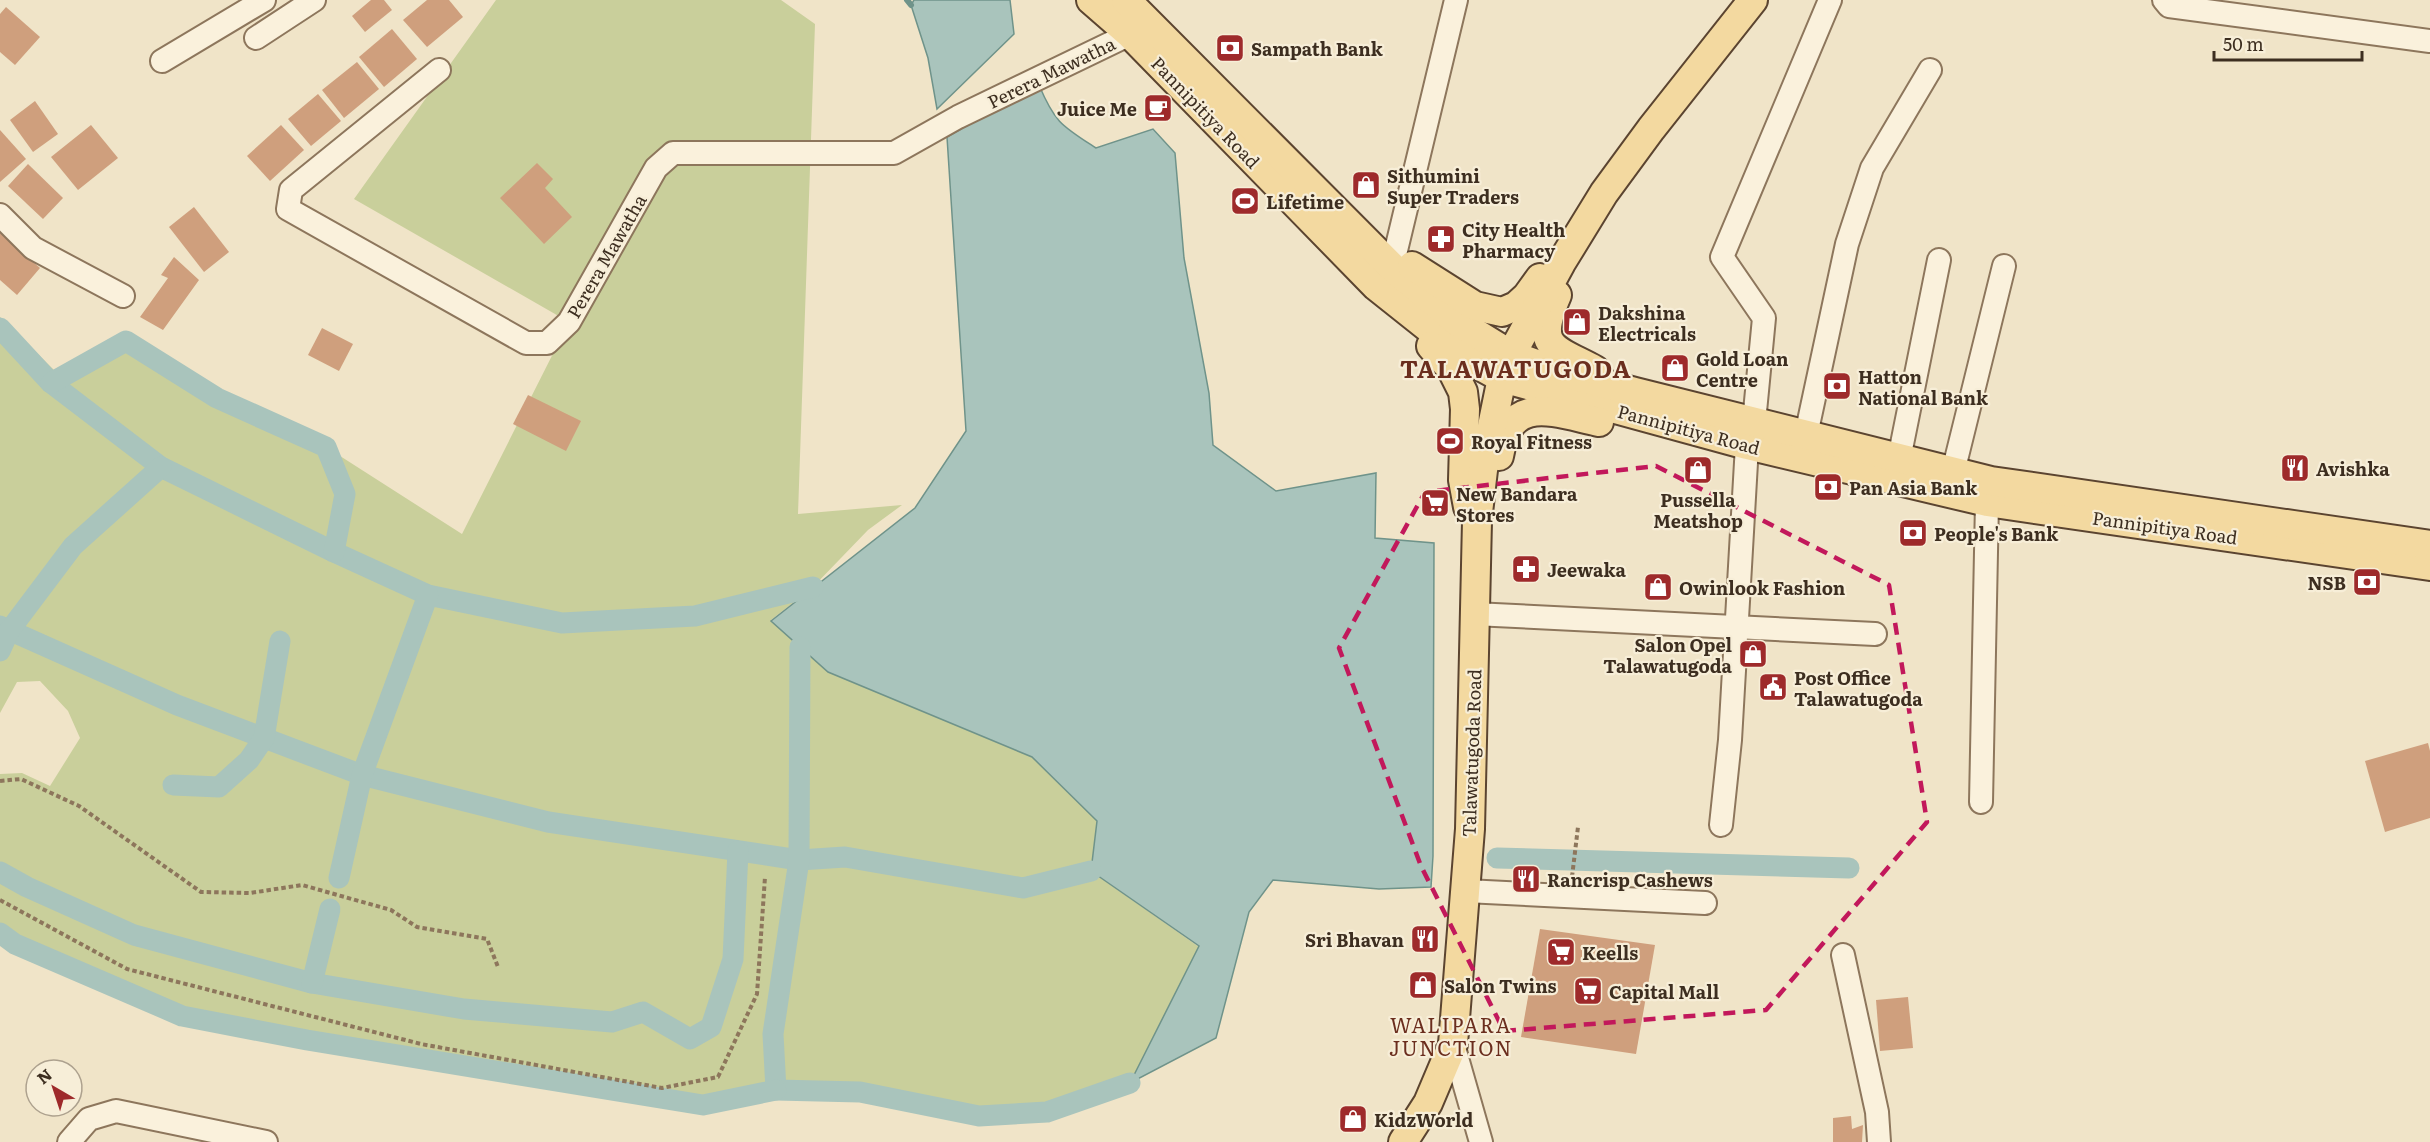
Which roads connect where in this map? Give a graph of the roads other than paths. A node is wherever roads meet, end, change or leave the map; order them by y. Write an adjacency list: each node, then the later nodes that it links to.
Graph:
1 (264, 0): 12 (street)
2 (314, 0): 10 (street)
3 (1091, 0): 9 (main road, Pannipitiya Road)
4 (1126, 0): 18 (main road, Pannipitiya Road)
5 (1456, 0): 18 (street)
6 (1753, 0): 16 (main road)
7 (1830, 0): 25 (street)
8 (2178, 2): 11 (street)
9 (1130, 34): 13 (street, Perera Mawatha); 21 (main road, Pannipitiya Road)
10 (256, 38)
11 (2430, 41)
12 (162, 61)
13 (439, 70)
14 (1930, 70): 26 (street)
15 (0, 215): 20 (street)
16 (1580, 231): 18 (main road); 22 (main road, Talawatugoda Road); 23 (main road)
17 (1939, 260): 27 (street)
18 (1394, 262): 22 (main road, Pannipitiya Road)
19 (2004, 266): 28 (street)
20 (123, 296)
21 (1391, 298): 22 (main road, Pannipitiya Road); 31 (main road)
22 (1506, 366): 23 (main road, Pannipitiya Road); 24 (main road, Pannipitiya Road); 31 (main road, Talawatugoda Road)
23 (1635, 392): 25 (main road, Pannipitiya Road)
24 (1672, 425): 25 (main road, Pannipitiya Road); 31 (main road)
25 (1751, 433): 26 (main road, Pannipitiya Road); 29 (main road, Pannipitiya Road); 34 (street)
26 (1806, 435): 27 (main road, Pannipitiya Road)
27 (1899, 459): 28 (main road, Pannipitiya Road)
28 (1953, 472): 29 (main road, Pannipitiya Road)
29 (1989, 491): 30 (main road, Pannipitiya Road); 32 (main road, Pannipitiya Road); 36 (street)
30 (2430, 545)
31 (1475, 554): 33 (main road, Talawatugoda Road)
32 (2430, 566)
33 (1474, 614): 34 (street); 38 (main road, Talawatugoda Road)
34 (1737, 627): 35 (street); 37 (street)
35 (1875, 634)
36 (1981, 802)
37 (1721, 825)
38 (1466, 891): 39 (street); 41 (main road, Talawatugoda Road)
39 (1705, 903)
40 (1843, 955): 46 (street)
41 (1453, 1044): 44 (main road, Talawatugoda Road); 45 (street)
42 (69, 1142): 43 (street)
43 (266, 1142)
44 (1403, 1142)
45 (1482, 1142)
46 (1879, 1142)

